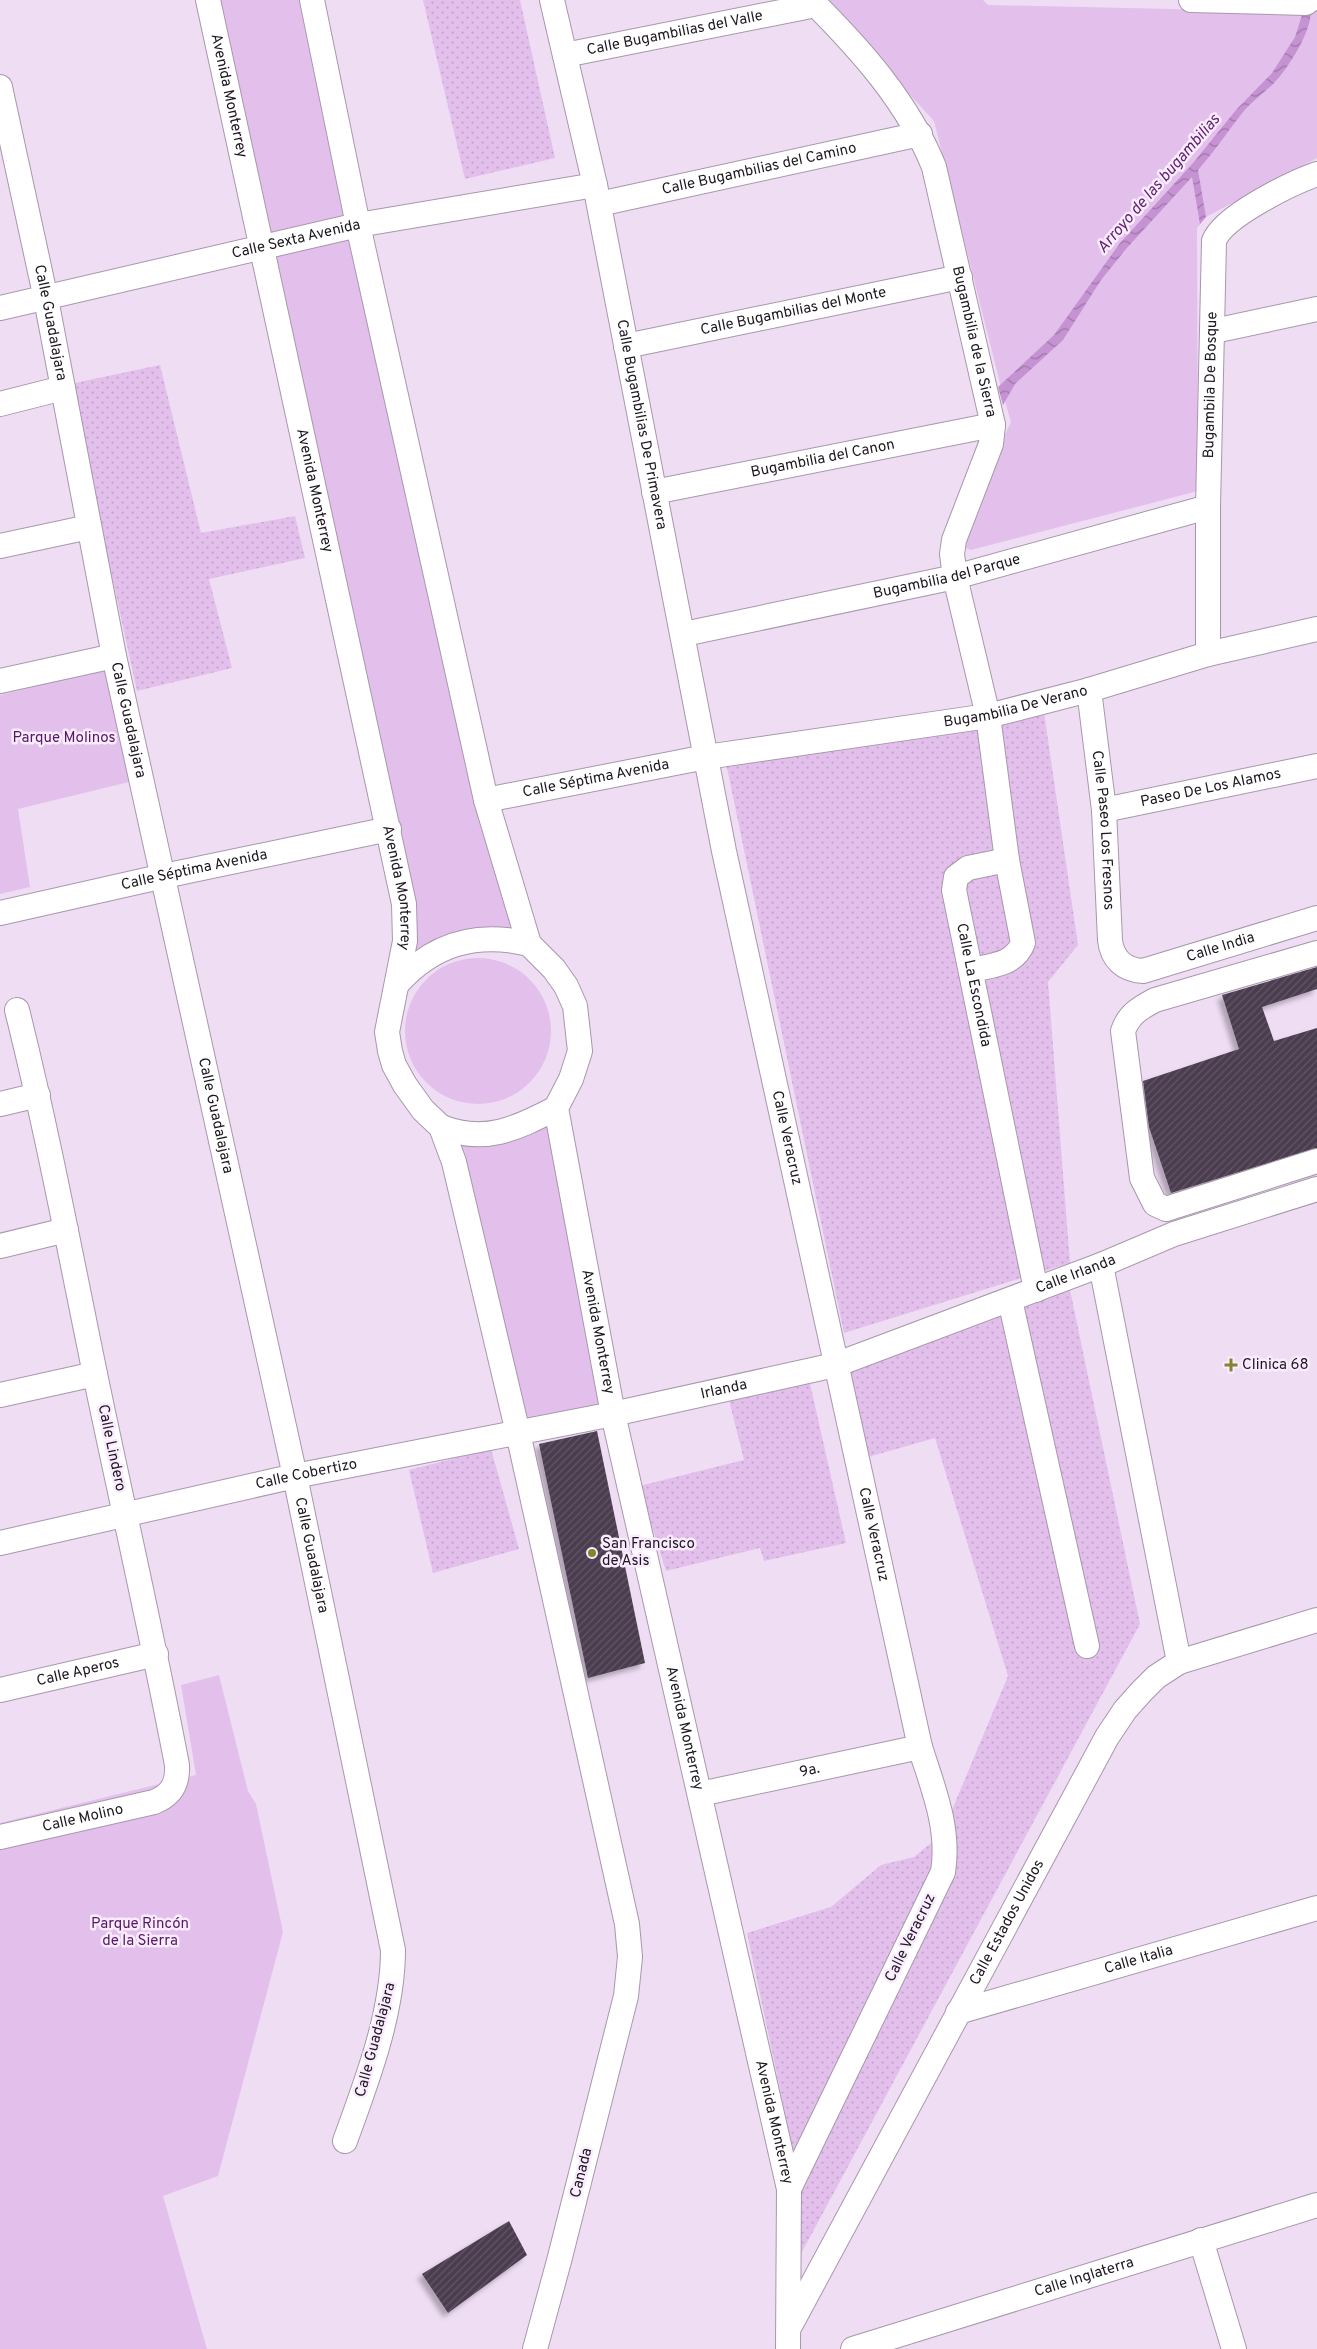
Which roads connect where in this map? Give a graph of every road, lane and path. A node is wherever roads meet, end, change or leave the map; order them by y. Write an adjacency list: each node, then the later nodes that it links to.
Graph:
1 (208, 0): 13 (street, Avenida Monterrey)
2 (312, 0): 12 (street)
3 (552, 0): 7 (street, Calle Bugambilias De Primavera)
4 (1191, 0): 5 (street)
5 (1310, 0)
6 (813, 3): 7 (street, Calle Bugambilias del Valle); 9 (street, Bugambilia de la Sierra)
7 (565, 55): 11 (street, Calle Bugambilias De Primavera)
8 (0, 87): 15 (street, Calle Guadalajara)
9 (920, 134): 11 (street, Calle Bugambilias del Camino); 14 (street, Bugambilia de la Sierra)
10 (1317, 174): 18 (street, Bugambila De Bosque)
11 (597, 194): 12 (street, Calle Sexta Avenida); 19 (street, Calle Bugambilias De Primavera)
12 (358, 225): 13 (street, Calle Sexta Avenida); 37 (street)
13 (262, 247): 15 (street, Calle Sexta Avenida); 39 (street, Avenida Monterrey)
14 (960, 277): 19 (street, Calle Bugambilias del Monte); 22 (street, Bugambilia de la Sierra)
15 (46, 299): 16 (street, Calle Sexta Avenida); 20 (street, Calle Guadalajara)
16 (0, 308)
17 (1317, 309): 18 (street)
18 (1214, 331): 24 (street, Bugambila De Bosque)
19 (626, 346): 23 (street, Calle Bugambilias De Primavera)
20 (63, 388): 21 (street); 25 (street, Calle Guadalajara)
21 (0, 404)
22 (993, 425): 23 (street, Bugambilia del Canon); 27 (street, Bugambilia de la Sierra)
23 (654, 492): 29 (street, Calle Bugambilias De Primavera)
24 (1208, 507): 27 (street, Bugambilia del Parque); 30 (street, Bugambila De Bosque)
25 (89, 527): 26 (street); 31 (street, Calle Guadalajara)
26 (0, 546)
27 (955, 577): 29 (street, Bugambilia del Parque); 34 (street, Bugambilia de la Sierra)
28 (1317, 629): 30 (street, Bugambilia De Verano)
29 (684, 634): 35 (street, Calle Bugambilias De Primavera)
30 (1208, 654): 33 (street, Bugambilia De Verano)
31 (114, 656): 32 (street); 42 (street, Calle Guadalajara)
32 (0, 681)
33 (1089, 690): 34 (street, Bugambilia De Verano); 38 (street, Calle Paseo Los Fresnos)
34 (988, 716): 35 (street, Bugambilia De Verano); 41 (street)
35 (706, 757): 37 (street, Calle Séptima Avenida); 40 (street, Calle Bugambilias De Primavera)
36 (1317, 766): 38 (street, Paseo De Los Alamos)
37 (486, 800): 45 (street)
38 (1104, 810): 47 (street, Calle Paseo Los Fresnos)
39 (389, 829): 42 (street, Calle Séptima Avenida); 49 (street, Avenida Monterrey)
40 (724, 851): 62 (street, Calle Veracruz)
41 (1007, 860): 48 (street); 48 (street, Calle La Escondida)
42 (164, 876): 43 (street, Calle Séptima Avenida); 67 (street, Calle Guadalajara)
43 (0, 913)
44 (1317, 918): 47 (street, Calle India)
45 (528, 944): 49 (street, Avenida Monterrey); 53 (street)
46 (1317, 953): 55 (street)
47 (1124, 967)
48 (972, 970): 60 (street, Calle La Escondida)
49 (397, 984): 54 (street, Avenida Monterrey)
50 (17, 1010): 51 (street, Calle Lindero)
51 (38, 1095): 52 (street); 57 (street, Calle Lindero)
52 (0, 1104)
53 (556, 1108): 54 (street, Avenida Monterrey); 65 (street, Avenida Monterrey)
54 (441, 1127): 66 (street, Avenida Monterrey)
55 (1317, 1161)
56 (1317, 1189): 59 (street, Calle Irlanda)
57 (66, 1230): 58 (street); 63 (street, Calle Lindero)
58 (0, 1246)
59 (1101, 1266): 60 (street, Calle Irlanda); 73 (street)
60 (1036, 1290): 61 (street, Calle Irlanda)
61 (1010, 1300): 62 (street, Calle Irlanda); 71 (street)
62 (835, 1365): 65 (street, Irlanda); 75 (street, Calle Veracruz)
63 (96, 1374): 64 (street); 68 (street, Calle Lindero)
64 (0, 1395)
65 (613, 1414): 66 (street, Calle Cobertizo); 76 (street, Avenida Monterrey)
66 (518, 1433): 67 (street, Calle Cobertizo); 80 (street, Avenida Monterrey)
67 (295, 1476): 68 (street, Calle Cobertizo); 82 (street, Calle Guadalajara)
68 (125, 1514): 69 (street, Calle Cobertizo); 72 (street, Calle Lindero)
69 (0, 1543)
70 (1317, 1620): 73 (street, Calle Estados Unidos)
71 (1086, 1646)
72 (156, 1654): 74 (street, Calle Aperos); 77 (street, Calle Lindero)
73 (1179, 1662): 81 (street, Calle Estados Unidos)
74 (0, 1690)
75 (920, 1747): 76 (street, 9a.); 83 (street, Calle Veracruz)
76 (700, 1794): 83 (street, Avenida Monterrey)
77 (166, 1797): 78 (street, Calle Molino)
78 (0, 1837)
79 (1317, 1908): 81 (street, Calle Italia)
80 (626, 1996): 87 (street, Canada)
81 (958, 2012): 86 (street, Calle Estados Unidos)
82 (345, 2140)
83 (788, 2189): 86 (street, Avenida Monterrey)
84 (1317, 2205): 85 (street, Calle Inglaterra)
85 (1201, 2240): 88 (street, Calle Inglaterra); 89 (street)
86 (788, 2338)
87 (535, 2349)
88 (853, 2349)
89 (1234, 2349)

